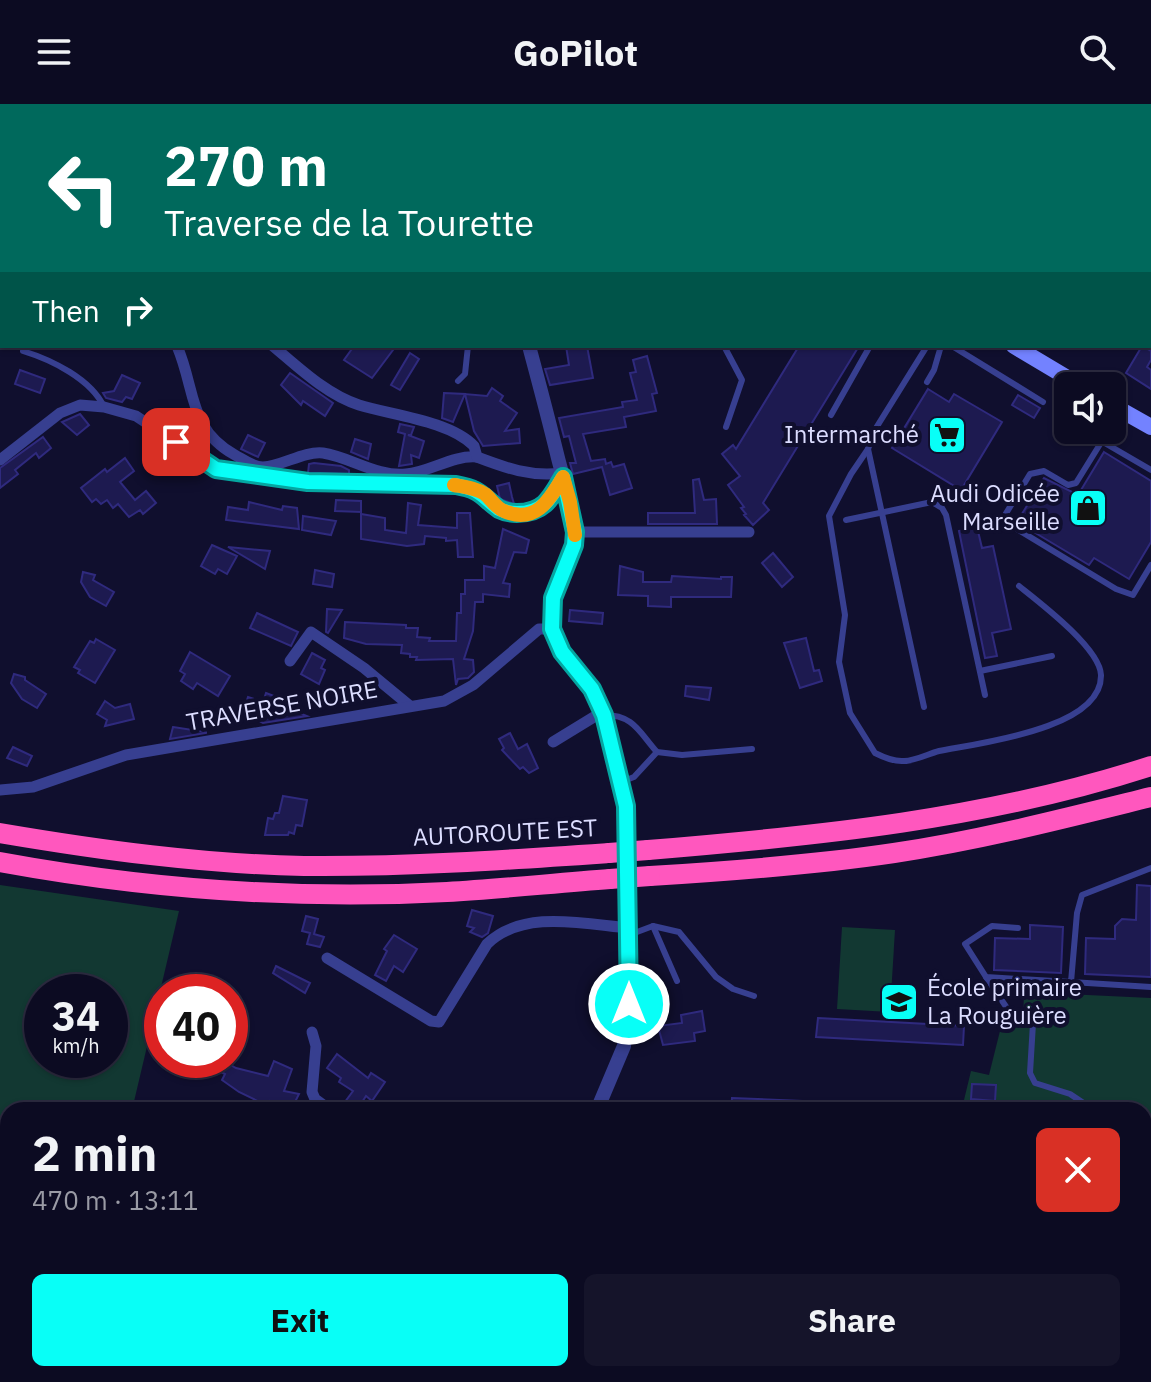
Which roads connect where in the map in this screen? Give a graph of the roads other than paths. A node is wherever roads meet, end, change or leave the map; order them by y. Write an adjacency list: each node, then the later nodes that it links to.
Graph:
1 (178, 348): 24 (street)
2 (276, 348): 24 (street)
3 (468, 348): 13 (lane)
4 (530, 348): 27 (street)
5 (725, 348): 19 (lane)
6 (869, 348): 18 (lane)
7 (926, 348): 23 (lane)
8 (940, 348): 14 (lane)
9 (955, 348): 15 (lane)
10 (1017, 348): 12 (main road)
11 (23, 351): 16 (lane)
12 (1058, 372)
13 (458, 381)
14 (927, 382)
15 (1043, 402)
16 (104, 407): 25 (street); 27 (street)
17 (1126, 413): 20 (main road)
18 (831, 415)
19 (726, 427)
20 (1151, 427)
21 (1100, 444): 32 (lane)
22 (1107, 444): 26 (lane)
23 (868, 449): 28 (lane); 33 (lane)
24 (477, 457): 27 (street)
25 (0, 460)
26 (1151, 470)
27 (563, 475): 30 (street)
28 (882, 512): 29 (lane); 37 (lane); 40 (lane)
29 (846, 520)
30 (575, 532): 31 (street); 34 (street)
31 (749, 532)
32 (1151, 565)
33 (1019, 586)
34 (552, 629): 39 (street, TRAVERSE NOIRE); 41 (street)
35 (1052, 656): 37 (lane)
36 (290, 661): 39 (street)
37 (980, 671): 38 (lane)
38 (985, 695)
39 (410, 706): 47 (street, TRAVERSE NOIRE)
40 (924, 707)
41 (603, 713): 42 (street); 44 (lane); 46 (street)
42 (553, 742)
43 (752, 749): 44 (lane)
44 (657, 752): 46 (lane)
45 (1151, 766): 49 (highway, AUTOROUTE EST, bridge)
46 (621, 782): 54 (street)
47 (0, 790)
48 (1151, 797): 50 (highway, bridge)
49 (0, 833)
50 (0, 862)
51 (1151, 868): 58 (lane)
52 (653, 926): 54 (lane); 57 (lane); 60 (lane)
53 (1018, 928): 56 (lane)
54 (629, 932): 55 (street); 65 (street)
55 (327, 958)
56 (986, 977): 58 (lane); 62 (lane)
57 (677, 981)
58 (1071, 982): 59 (lane)
59 (1151, 987)
60 (754, 996)
61 (1034, 1007): 66 (lane)
62 (1011, 1014)
63 (312, 1032): 64 (street)
64 (319, 1102)
65 (600, 1102)
66 (1082, 1102)

